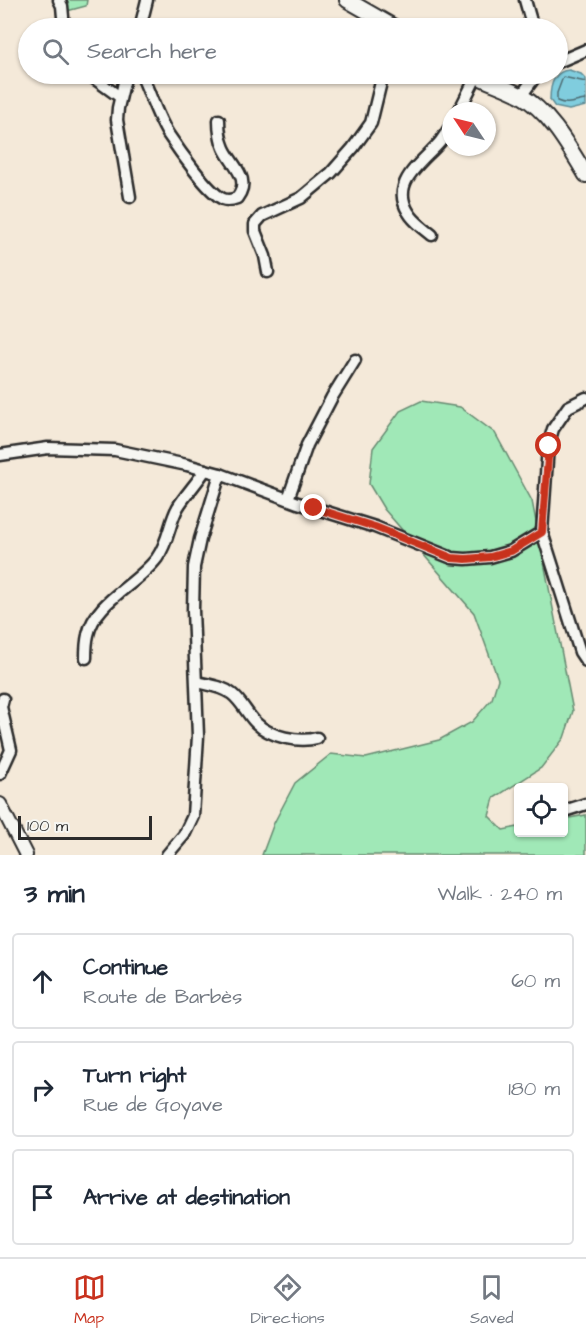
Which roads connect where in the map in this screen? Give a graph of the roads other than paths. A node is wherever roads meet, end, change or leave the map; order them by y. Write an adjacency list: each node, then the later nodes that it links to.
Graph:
1 (59, 0): 5 (street)
2 (147, 0): 6 (street)
3 (347, 0): 7 (main road)
4 (525, 0): 8 (street)
5 (63, 18)
6 (142, 18)
7 (378, 18)
8 (530, 18)
9 (586, 50): 10 (street)
10 (568, 58)
11 (102, 84): 19 (street)
12 (123, 84): 19 (street)
13 (145, 84): 21 (street)
14 (381, 84): 26 (street)
15 (471, 84): 20 (street)
16 (496, 84): 18 (main road)
17 (530, 84): 18 (street)
18 (521, 96): 23 (main road)
19 (120, 97): 24 (street)
20 (463, 102)
21 (219, 120)
22 (442, 140): 25 (street)
23 (586, 175)
24 (130, 197)
25 (432, 235)
26 (268, 272)
27 (355, 360): 32 (street)
28 (586, 398): 33 (street)
29 (0, 455): 30 (street)
30 (206, 470): 31 (street); 34 (street)
31 (220, 474): 32 (street); 36 (street)
32 (288, 499): 33 (street)
33 (542, 532): 35 (street)
34 (86, 658)
35 (586, 661)
36 (197, 682): 38 (street); 44 (street)
37 (3, 699): 39 (street)
38 (317, 738)
39 (0, 774)
40 (0, 804): 43 (street)
41 (586, 804): 42 (street)
42 (568, 810)
43 (26, 855)
44 (167, 855)

